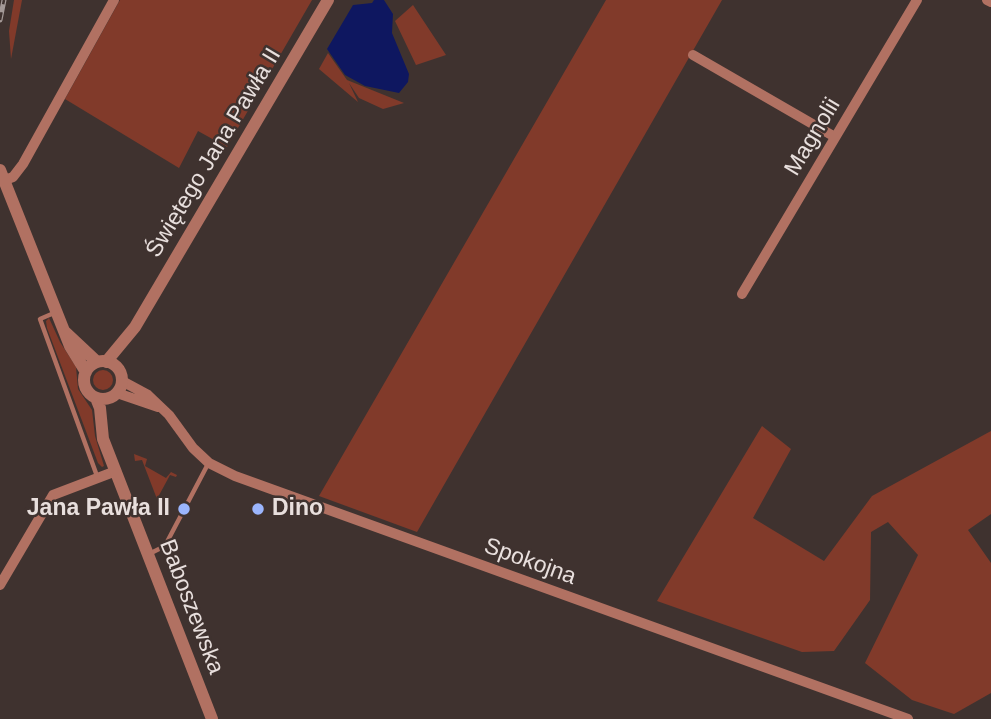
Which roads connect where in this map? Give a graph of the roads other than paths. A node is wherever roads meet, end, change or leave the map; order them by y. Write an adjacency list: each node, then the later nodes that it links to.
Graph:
1 (114, 0): 6 (street)
2 (328, 0): 9 (street, Świętego Jana Pawła II)
3 (916, 0): 5 (street, Magnolii)
4 (693, 55): 5 (street)
5 (835, 137): 7 (street, Magnolii)
6 (3, 175): 8 (street, Baboszewska)
7 (742, 295)
8 (55, 312): 10 (street, Baboszewska); 18 (lane)
9 (135, 327): 11 (street, Świętego Jana Pawła II); 13 (street, Świętego Jana Pawła II)
10 (64, 332): 11 (street); 12 (street, Baboszewska)
11 (102, 362): 12 (street, Świętego Jana Pawła II); 13 (street)
12 (86, 372): 14 (street, Baboszewska)
13 (117, 385): 14 (street); 15 (street, Baboszewska); 16 (street, Spokojna)
14 (96, 398): 15 (street, Baboszewska)
15 (109, 452): 17 (street, Baboszewska)
16 (209, 463): 19 (lane); 21 (street, Spokojna)
17 (117, 471): 18 (street); 19 (street, Baboszewska)
18 (98, 477): 20 (street)
19 (148, 554): 22 (street, Baboszewska)
20 (0, 585)
21 (893, 717): 23 (street, Spokojna)
22 (212, 719)
23 (908, 719)

